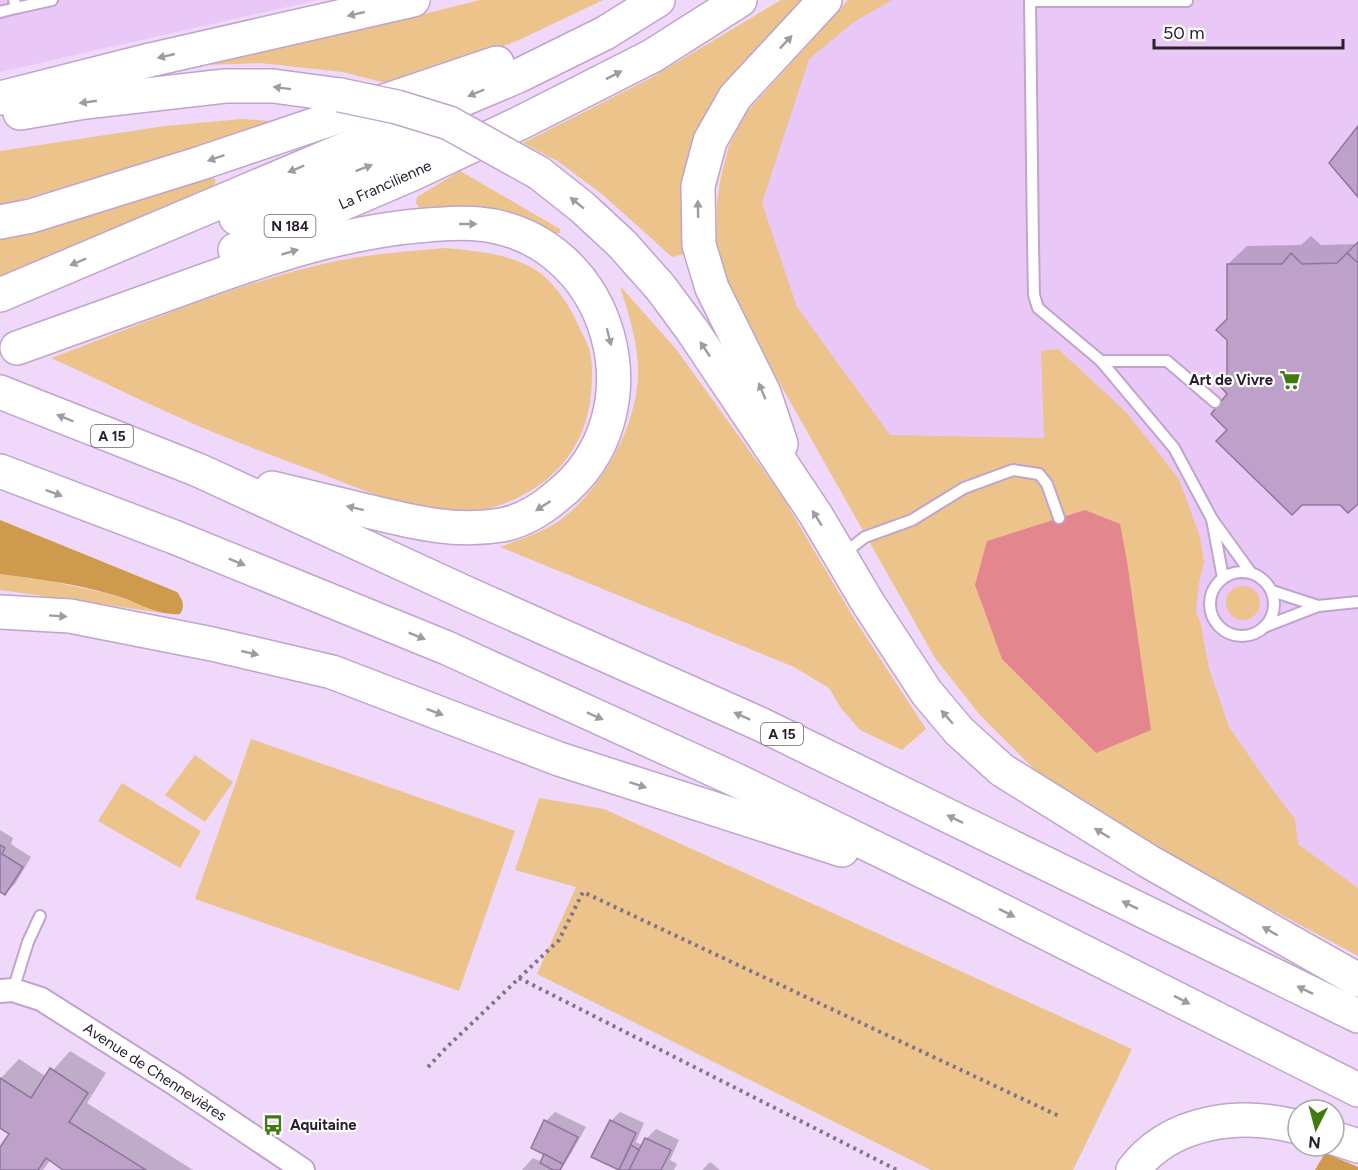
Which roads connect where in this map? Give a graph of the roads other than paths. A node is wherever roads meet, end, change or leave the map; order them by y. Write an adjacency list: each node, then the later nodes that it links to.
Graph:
1 (52, 0): 9 (lane)
2 (413, 0): 11 (highway, one-way to 11)
3 (645, 0): 14 (highway, one-way to 14)
4 (658, 0): 15 (highway, one-way to 15)
5 (740, 0): 12 (highway, La Francilienne / N 184, one-way to 5)
6 (825, 0): 22 (highway, one-way to 6)
7 (1030, 0): 8 (lane); 17 (lane)
8 (1187, 1)
9 (15, 4): 10 (lane)
10 (0, 12)
11 (0, 98)
12 (562, 102): 16 (highway, one-way to 12); 20 (highway, La Francilienne / N 184, one-way to 20)
13 (0, 117): 22 (highway, one-way to 13, bridge)
14 (0, 222)
15 (0, 295)
16 (0, 319)
17 (1101, 362): 19 (lane); 24 (lane)
18 (13, 397): 20 (highway, A 15, one-way to 18)
19 (1215, 402)
20 (198, 470): 37 (highway, A 15, one-way to 20)
21 (0, 471): 33 (highway, one-way to 33)
22 (795, 486): 25 (highway, one-way to 22)
23 (1059, 518): 25 (lane)
24 (1212, 519): 26 (lane); 27 (lane)
25 (840, 556): 35 (highway, one-way to 25)
26 (1251, 573): 27 (lane); 28 (lane)
27 (1223, 578): 32 (lane)
28 (1272, 591): 30 (lane); 32 (lane)
29 (1358, 602): 30 (lane)
30 (1318, 606): 32 (lane)
31 (0, 612): 33 (highway, one-way to 33)
32 (1264, 627)
33 (955, 887): 38 (highway, one-way to 38)
34 (40, 916): 36 (lane)
35 (1358, 980)
36 (6, 991): 40 (street, Avenue de Chennevières)
37 (1358, 1016)
38 (1358, 1090)
39 (1286, 1124): 41 (highway)
40 (303, 1170)
41 (1133, 1170)

